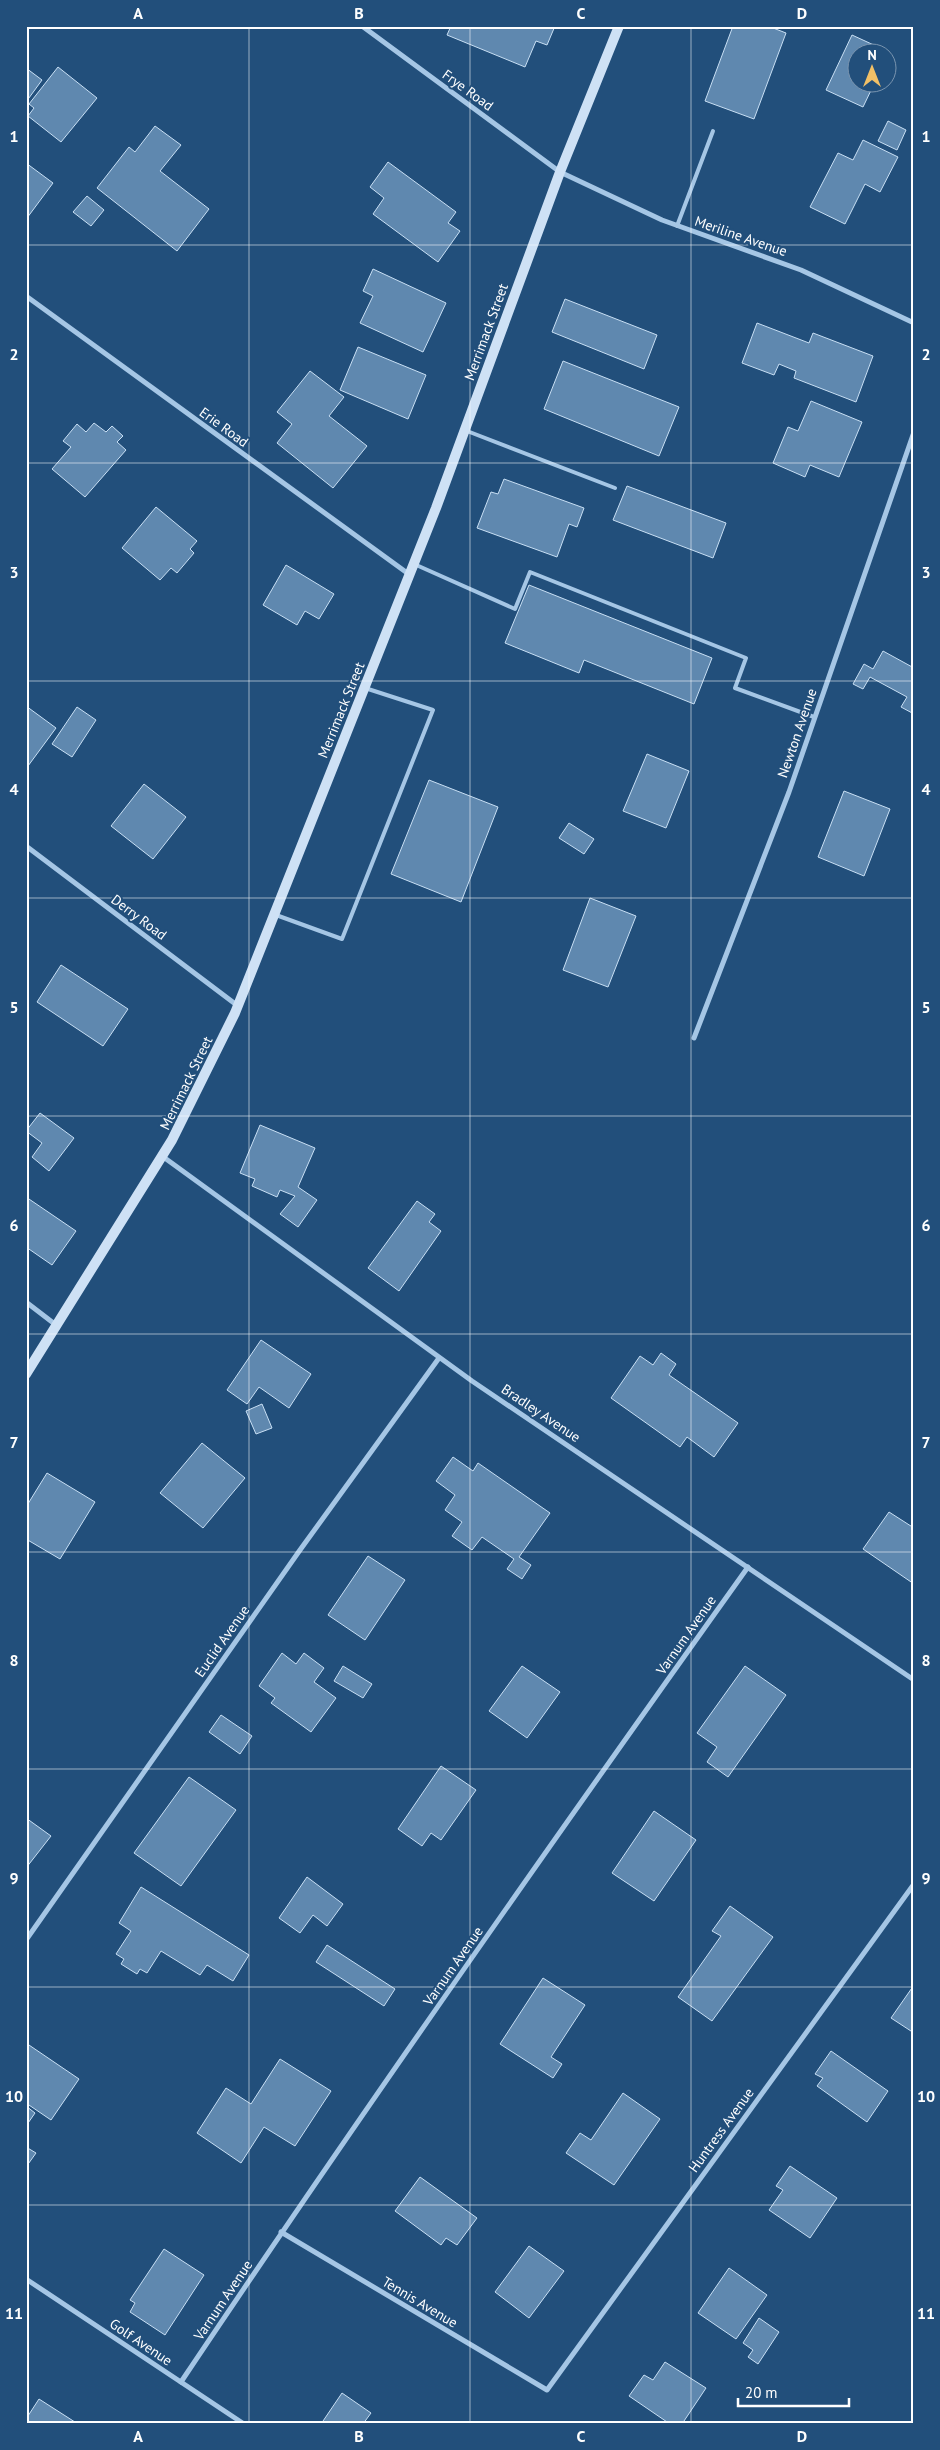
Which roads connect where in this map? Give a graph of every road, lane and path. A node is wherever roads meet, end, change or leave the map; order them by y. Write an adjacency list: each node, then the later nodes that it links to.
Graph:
1 (362, 26): 4 (street, Frye Road)
2 (619, 26): 4 (main road, Merrimack Street)
3 (713, 130): 5 (lane)
4 (560, 172): 5 (street, Meriline Avenue); 8 (main road, Merrimack Street)
5 (677, 226): 7 (street, Meriline Avenue)
6 (26, 296): 12 (street, Erie Road)
7 (914, 323)
8 (465, 430): 10 (lane); 11 (main road, Merrimack Street)
9 (914, 432): 14 (street, Newton Avenue)
10 (615, 488)
11 (414, 564): 12 (main road, Merrimack Street); 14 (lane)
12 (410, 575): 13 (main road, Merrimack Street)
13 (364, 687): 16 (main road, Merrimack Street); 16 (lane)
14 (814, 716): 18 (street, Newton Avenue)
15 (26, 846): 17 (street, Derry Road)
16 (274, 914): 17 (main road, Merrimack Street)
17 (238, 1006): 19 (main road, Merrimack Street)
18 (694, 1038)
19 (162, 1156): 21 (main road, Merrimack Street); 22 (street, Bradley Avenue)
20 (26, 1302): 21 (street)
21 (56, 1325): 23 (main road, Merrimack Street)
22 (439, 1358): 24 (street, Bradley Avenue); 27 (street, Euclid Avenue)
23 (26, 1374)
24 (748, 1567): 25 (street, Bradley Avenue); 28 (street, Varnum Avenue)
25 (914, 1680)
26 (914, 1884): 31 (street, Huntress Avenue)
27 (26, 1940)
28 (281, 2232): 30 (street, Varnum Avenue); 31 (street, Tennis Avenue)
29 (26, 2280): 30 (street, Golf Avenue)
30 (182, 2382): 32 (street, Golf Avenue)
31 (547, 2390)
32 (244, 2424)

